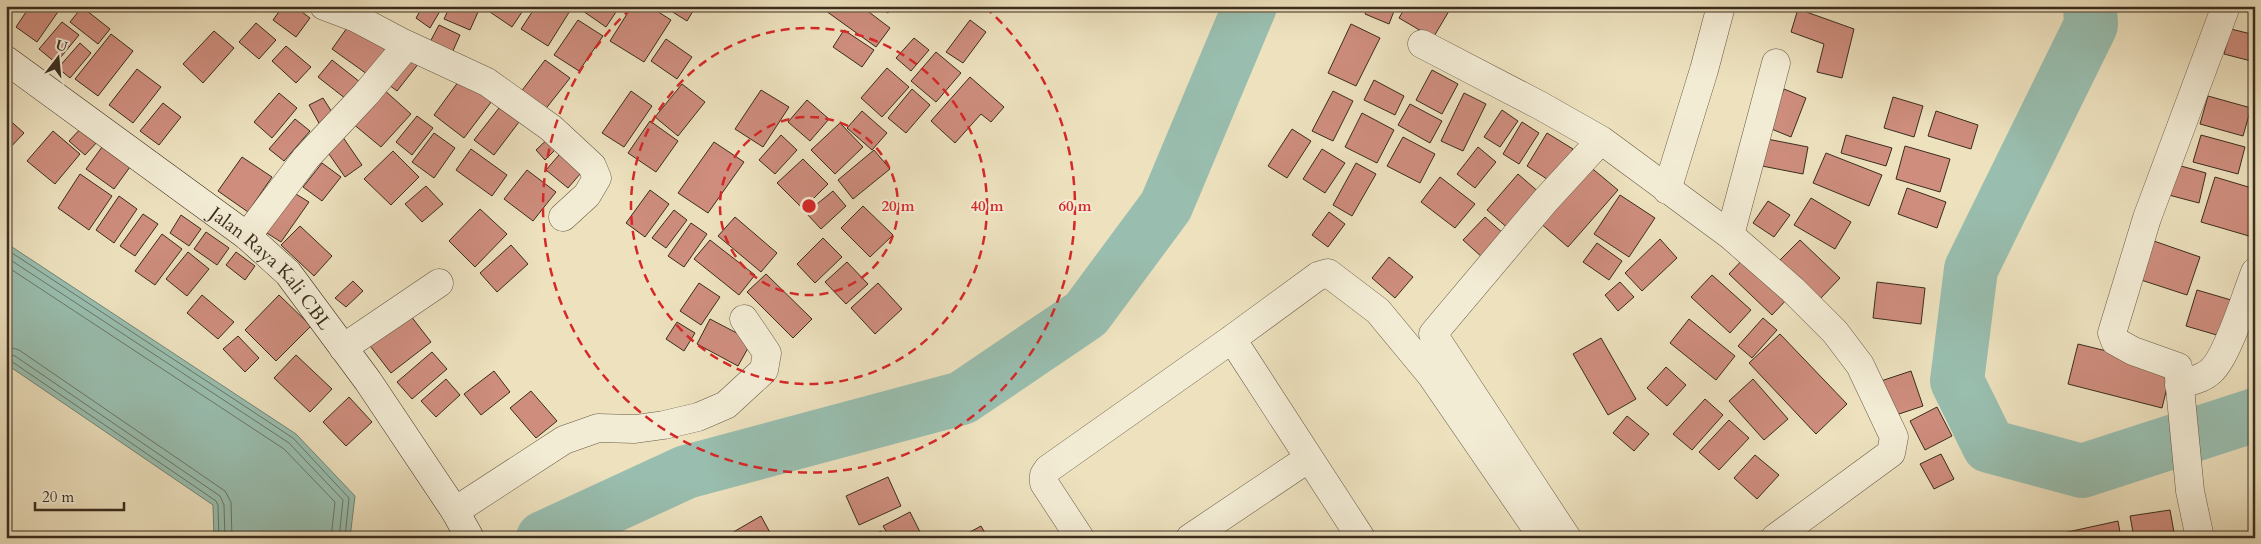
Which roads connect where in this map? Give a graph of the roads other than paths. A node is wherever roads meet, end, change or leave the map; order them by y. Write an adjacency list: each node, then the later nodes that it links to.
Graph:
1 (324, 6): 4 (street)
2 (1721, 6): 9 (street)
3 (2226, 6): 18 (street)
4 (407, 44): 10 (street); 12 (street)
5 (1422, 44): 8 (street)
6 (6, 60): 12 (street, Jalan Raya Kali CBL)
7 (1776, 64): 11 (street)
8 (1600, 140): 9 (street); 26 (street)
9 (1666, 190): 11 (street)
10 (563, 217)
11 (1730, 235): 27 (street)
12 (247, 236): 17 (street, Jalan Raya Kali CBL)
13 (2255, 272): 18 (street)
14 (439, 284): 17 (street)
15 (744, 319): 20 (street)
16 (1232, 339): 19 (street); 22 (street); 25 (street)
17 (343, 348): 20 (street, Jalan Raya Kali CBL)
18 (2180, 398): 28 (street)
19 (1309, 458): 23 (street); 24 (street)
20 (455, 510): 21 (street, Jalan Raya Kali CBL)
21 (470, 538)
22 (1080, 538)
23 (1190, 538)
24 (1362, 538)
25 (1543, 538)
26 (1567, 538)
27 (1775, 538)
28 (2200, 538)

